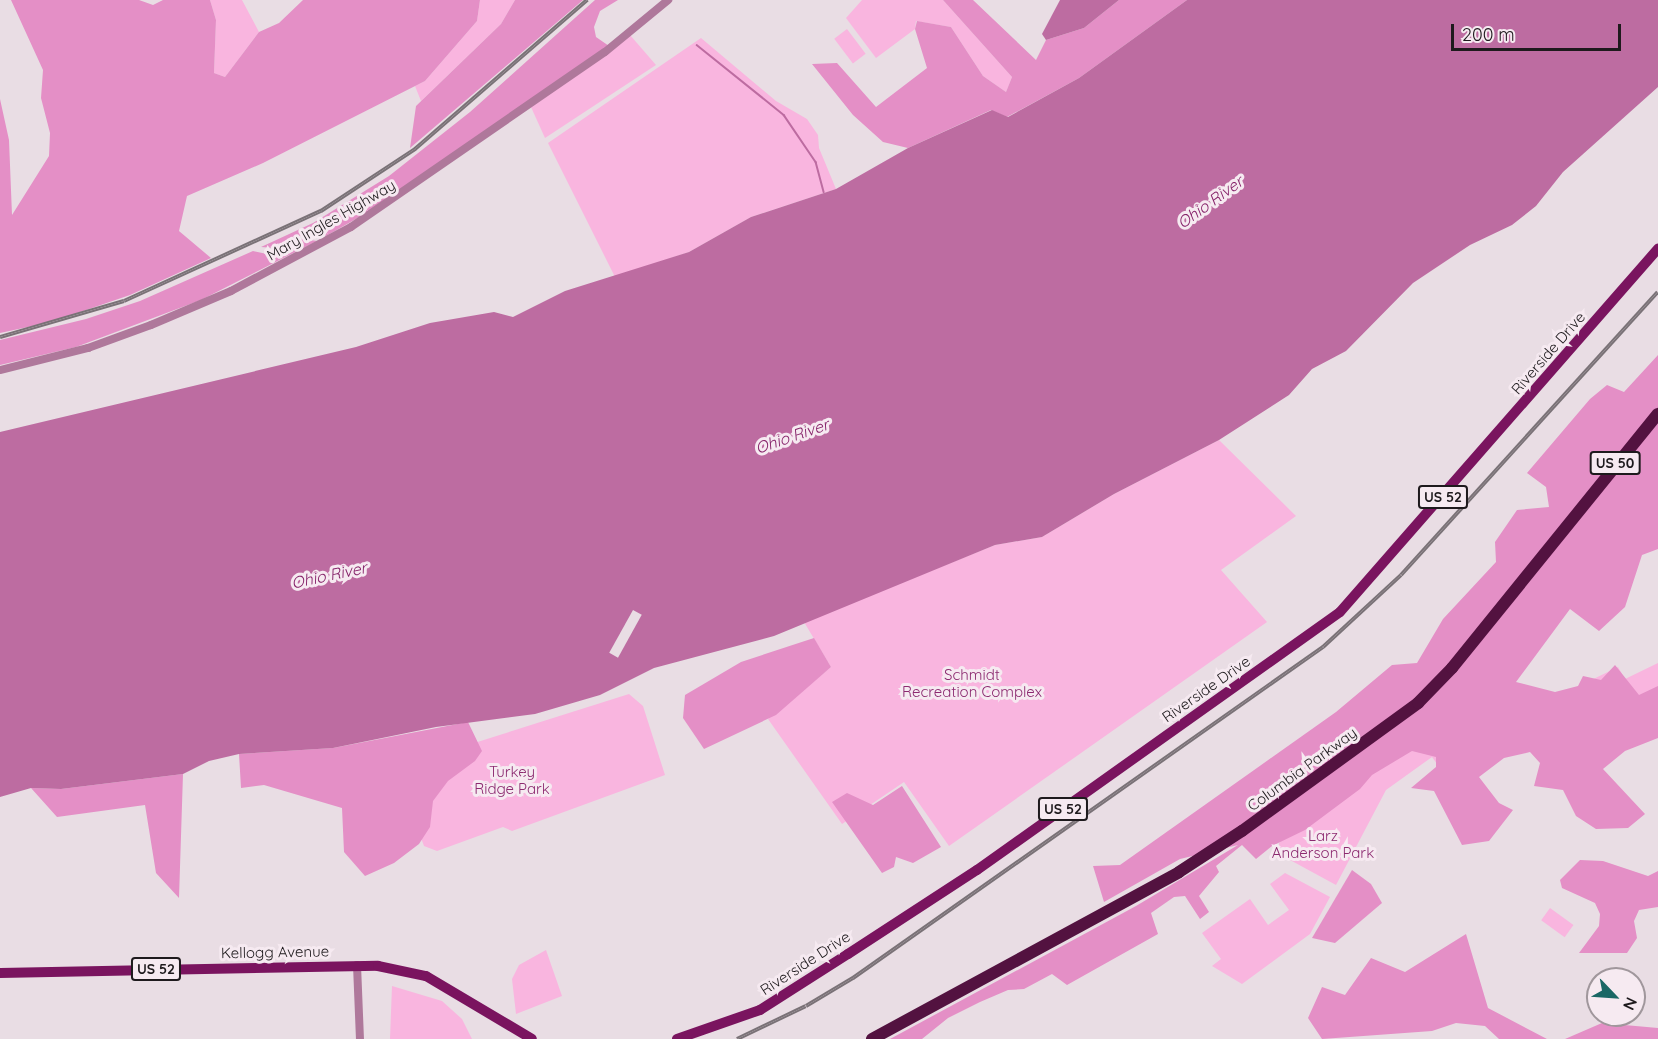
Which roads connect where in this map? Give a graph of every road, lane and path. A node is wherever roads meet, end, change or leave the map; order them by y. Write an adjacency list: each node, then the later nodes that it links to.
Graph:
1 (668, 0): 3 (street, Mary Ingles Highway)
2 (1658, 249): 9 (main road, Riverside Drive / US 52)
3 (0, 370)
4 (1658, 414): 10 (highway, Columbia Parkway / US 50)
5 (357, 965): 6 (main road, Kellogg Avenue / US 52); 7 (street); 8 (main road, Kellogg Avenue / US 52)
6 (0, 973)
7 (360, 1039)
8 (532, 1039)
9 (677, 1039)
10 (872, 1039)

